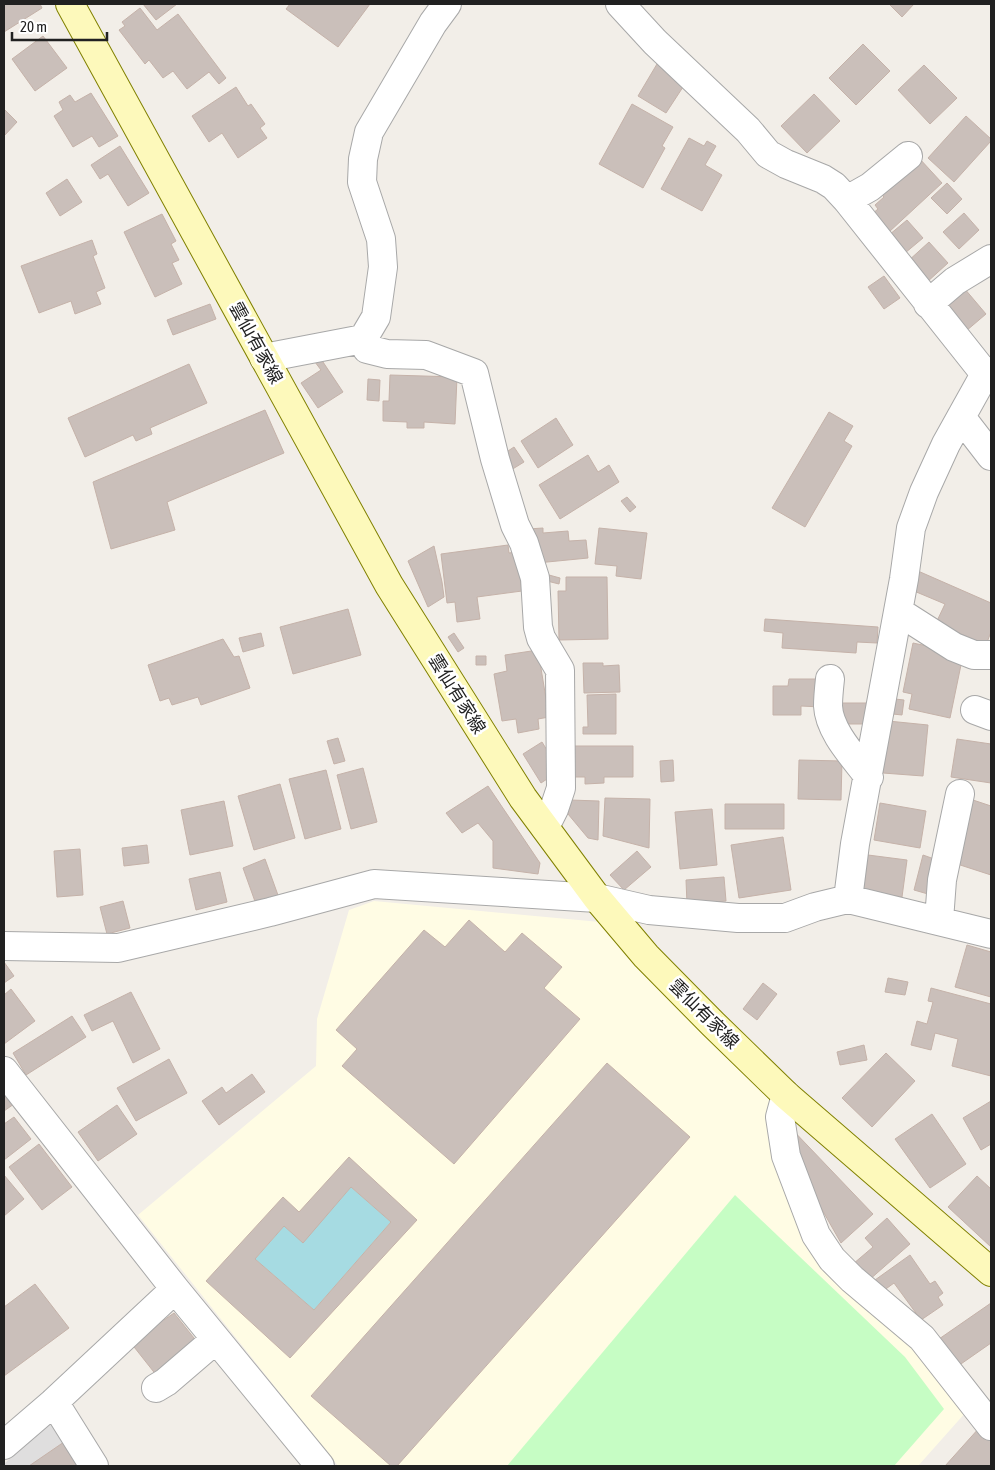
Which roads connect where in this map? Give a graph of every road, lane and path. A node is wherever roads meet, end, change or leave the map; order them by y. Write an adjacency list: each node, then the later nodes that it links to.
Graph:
1 (70, 4): 9 (main road, 雲仙有家線)
2 (447, 4): 8 (street)
3 (620, 4): 5 (street)
4 (908, 156): 5 (street)
5 (847, 200): 7 (street)
6 (991, 259): 7 (street)
7 (928, 304): 10 (street)
8 (363, 339): 9 (street); 18 (street)
9 (264, 358): 18 (main road, 雲仙有家線)
10 (988, 373): 11 (street)
11 (961, 417): 12 (street); 13 (street)
12 (991, 456)
13 (898, 615): 14 (street); 16 (street)
14 (991, 655)
15 (830, 679): 16 (street)
16 (869, 777): 20 (street)
17 (960, 794): 21 (street)
18 (545, 827): 19 (main road, 雲仙有家線)
19 (597, 898): 20 (street); 23 (street); 25 (main road, 雲仙有家線)
20 (848, 899): 21 (street)
21 (939, 920): 22 (street)
22 (991, 934)
23 (4, 946)
24 (4, 1071): 27 (street)
25 (786, 1095): 26 (main road, 雲仙有家線); 31 (street)
26 (991, 1272)
27 (175, 1290): 28 (street); 30 (street)
28 (215, 1340): 29 (street); 34 (street)
29 (156, 1388)
30 (54, 1402): 32 (street); 33 (street)
31 (991, 1426)
32 (4, 1446)
33 (94, 1466)
34 (320, 1466)

